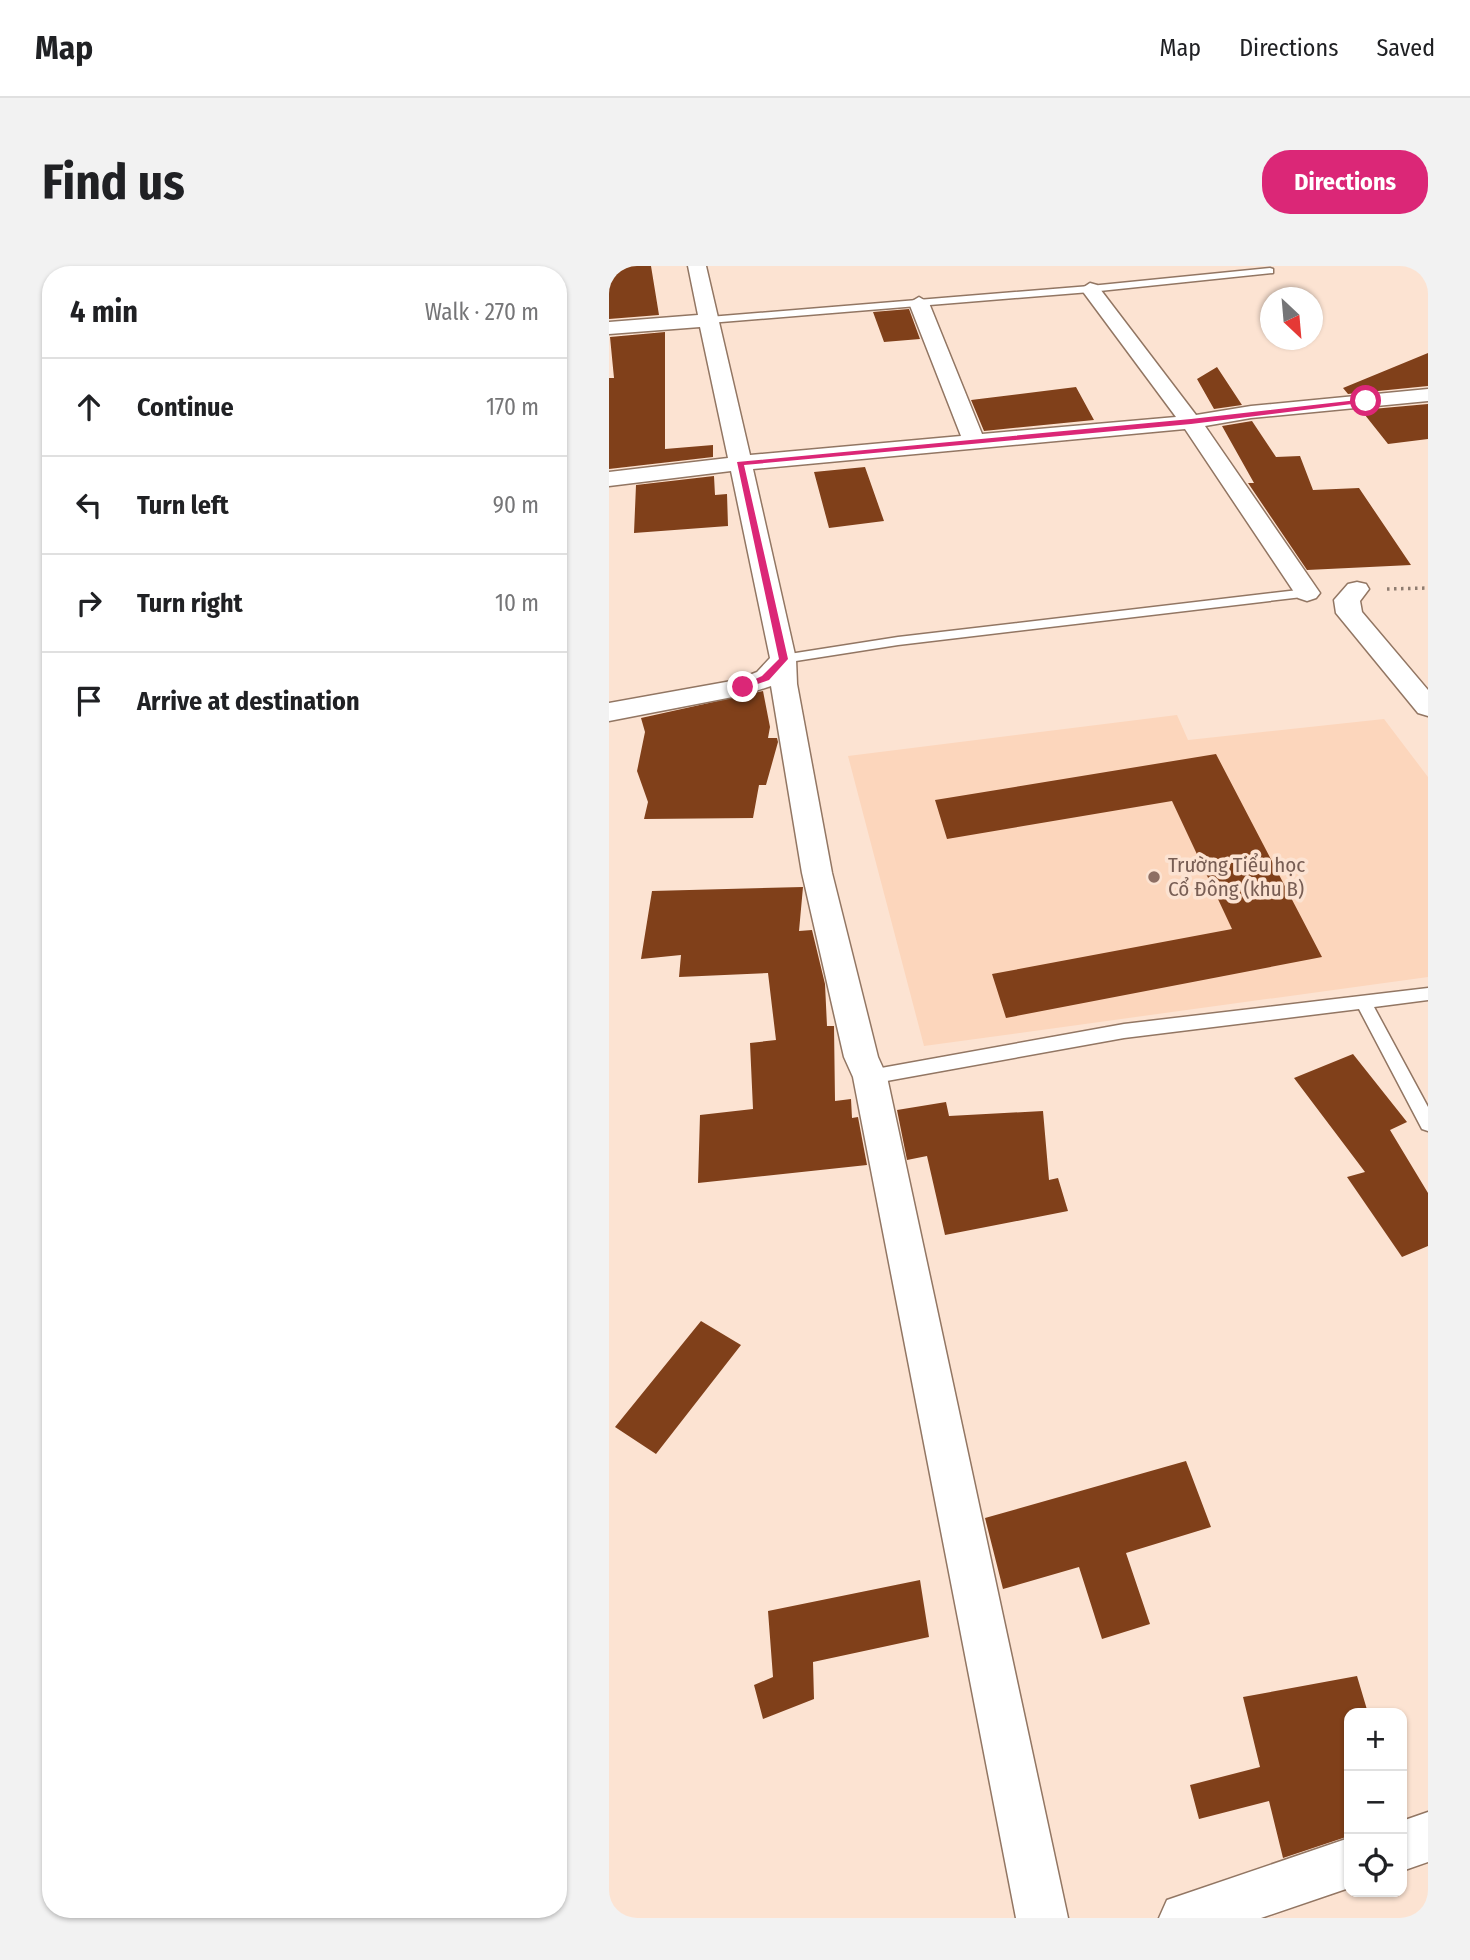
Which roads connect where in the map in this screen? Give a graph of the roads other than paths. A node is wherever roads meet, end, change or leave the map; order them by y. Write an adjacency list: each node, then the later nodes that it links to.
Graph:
1 (697, 266): 5 (street)
2 (1270, 271): 3 (lane)
3 (1090, 289): 4 (lane); 8 (street)
4 (919, 303): 5 (lane); 9 (street)
5 (709, 320): 6 (street); 10 (street)
6 (609, 328)
7 (1428, 395): 8 (street)
8 (1191, 422): 9 (street); 13 (street)
9 (974, 442): 10 (street)
10 (740, 463): 11 (street); 14 (street)
11 (609, 479)
12 (1357, 589): 15 (street)
13 (1307, 593): 14 (lane)
14 (783, 659): 16 (street); 19 (street)
15 (1428, 707)
16 (609, 712)
17 (1428, 994): 18 (lane)
18 (1363, 1001): 19 (lane); 20 (lane)
19 (870, 1077): 24 (street)
20 (1428, 1124)
21 (1428, 1837): 22 (street)
22 (1407, 1844)
23 (1344, 1866): 25 (street)
24 (1042, 1918)
25 (1185, 1918)

